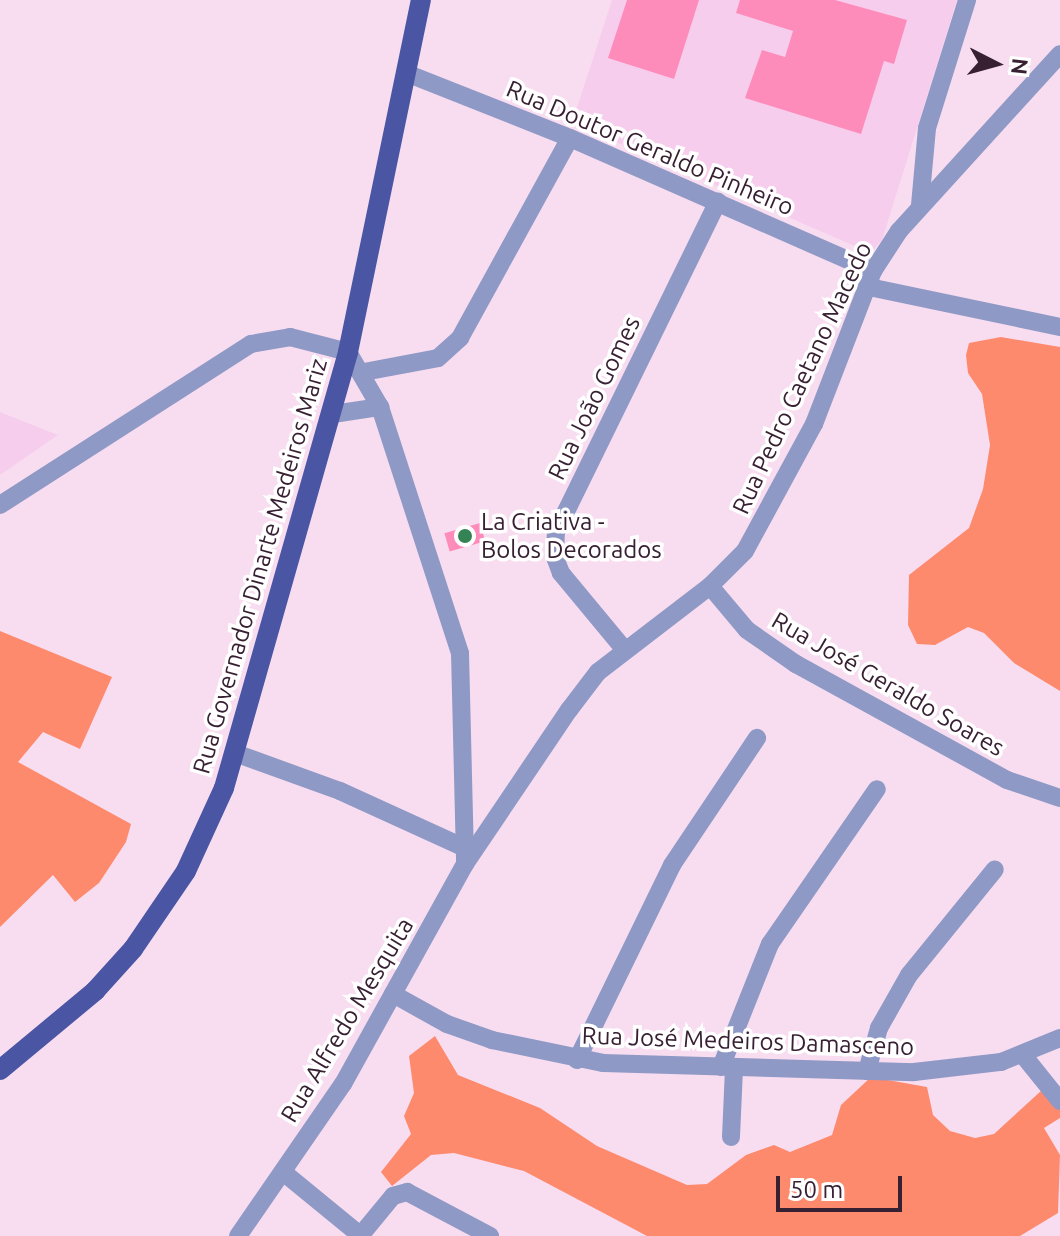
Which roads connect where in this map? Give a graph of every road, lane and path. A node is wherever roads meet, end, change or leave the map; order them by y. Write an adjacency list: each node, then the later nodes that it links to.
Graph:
1 (421, 0): 4 (main road, Rua Governador Dinarte Medeiros Mariz)
2 (967, 0): 7 (street)
3 (1060, 54): 7 (street, Rua Pedro Caetano Macedo)
4 (406, 73): 5 (street, Rua Doutor Geraldo Pinheiro); 10 (main road, Rua Governador Dinarte Medeiros Mariz)
5 (570, 138): 6 (street, Rua Doutor Geraldo Pinheiro); 11 (street)
6 (718, 202): 8 (street, Rua Doutor Geraldo Pinheiro); 16 (street, Rua João Gomes)
7 (920, 205): 8 (street, Rua Pedro Caetano Macedo)
8 (871, 279): 9 (street, Rua Doutor Geraldo Pinheiro); 15 (street, Rua Pedro Caetano Macedo)
9 (1060, 327)
10 (348, 352): 11 (street); 13 (main road, Rua Governador Dinarte Medeiros Mariz); 14 (street)
11 (364, 372): 12 (street)
12 (380, 407): 13 (street); 21 (street)
13 (333, 414): 18 (main road, Rua Governador Dinarte Medeiros Mariz)
14 (0, 505)
15 (710, 586): 16 (street, Rua Pedro Caetano Macedo); 20 (street, Rua José Geraldo Soares)
16 (624, 649): 21 (street, Rua Pedro Caetano Macedo)
17 (757, 738): 26 (street)
18 (235, 753): 21 (street); 28 (main road, Rua Governador Dinarte Medeiros Mariz)
19 (877, 789): 27 (street)
20 (1060, 798)
21 (464, 856): 23 (street, Rua Alfredo Mesquita)
22 (995, 869): 29 (street)
23 (393, 994): 26 (street, Rua José Medeiros Damasceno); 32 (street, Rua Alfredo Mesquita)
24 (1060, 1038): 25 (street, Rua José Medeiros Damasceno)
25 (1023, 1055): 29 (street, Rua José Medeiros Damasceno); 30 (street)
26 (577, 1060): 27 (street, Rua José Medeiros Damasceno)
27 (727, 1067): 29 (street, Rua José Medeiros Damasceno); 31 (street)
28 (0, 1070)
29 (867, 1071)
30 (1060, 1101)
31 (731, 1137)
32 (283, 1172): 33 (street, Rua Alfredo Mesquita); 34 (street)
33 (238, 1236)
34 (360, 1236): 35 (street)
35 (490, 1236)

